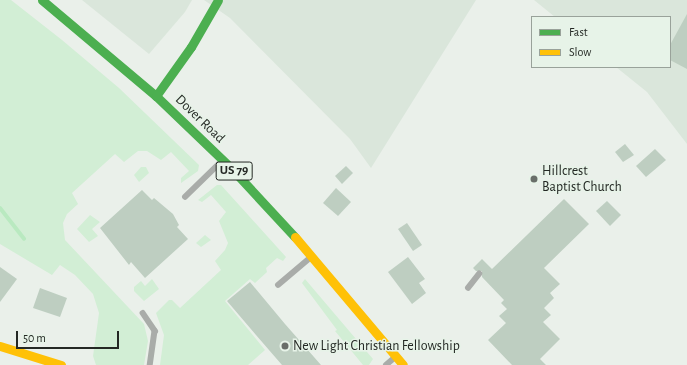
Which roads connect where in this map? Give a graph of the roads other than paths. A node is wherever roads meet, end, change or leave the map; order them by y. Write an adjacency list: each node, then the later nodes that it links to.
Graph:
1 (42, 0): 3 (main road, Dover Road / US 79)
2 (218, 0): 3 (main road)
3 (156, 96): 4 (main road, Dover Road / US 79)
4 (223, 160): 5 (lane); 6 (main road, Dover Road / US 79)
5 (185, 197)
6 (311, 257): 8 (lane); 12 (main road, Dover Road / US 79)
7 (479, 274): 9 (lane)
8 (278, 285)
9 (468, 288)
10 (143, 313): 14 (lane)
11 (0, 346): 13 (main road)
12 (396, 357): 15 (lane); 16 (main road, Dover Road / US 79)
13 (61, 365)
14 (150, 365)
15 (386, 365)
16 (403, 365)

